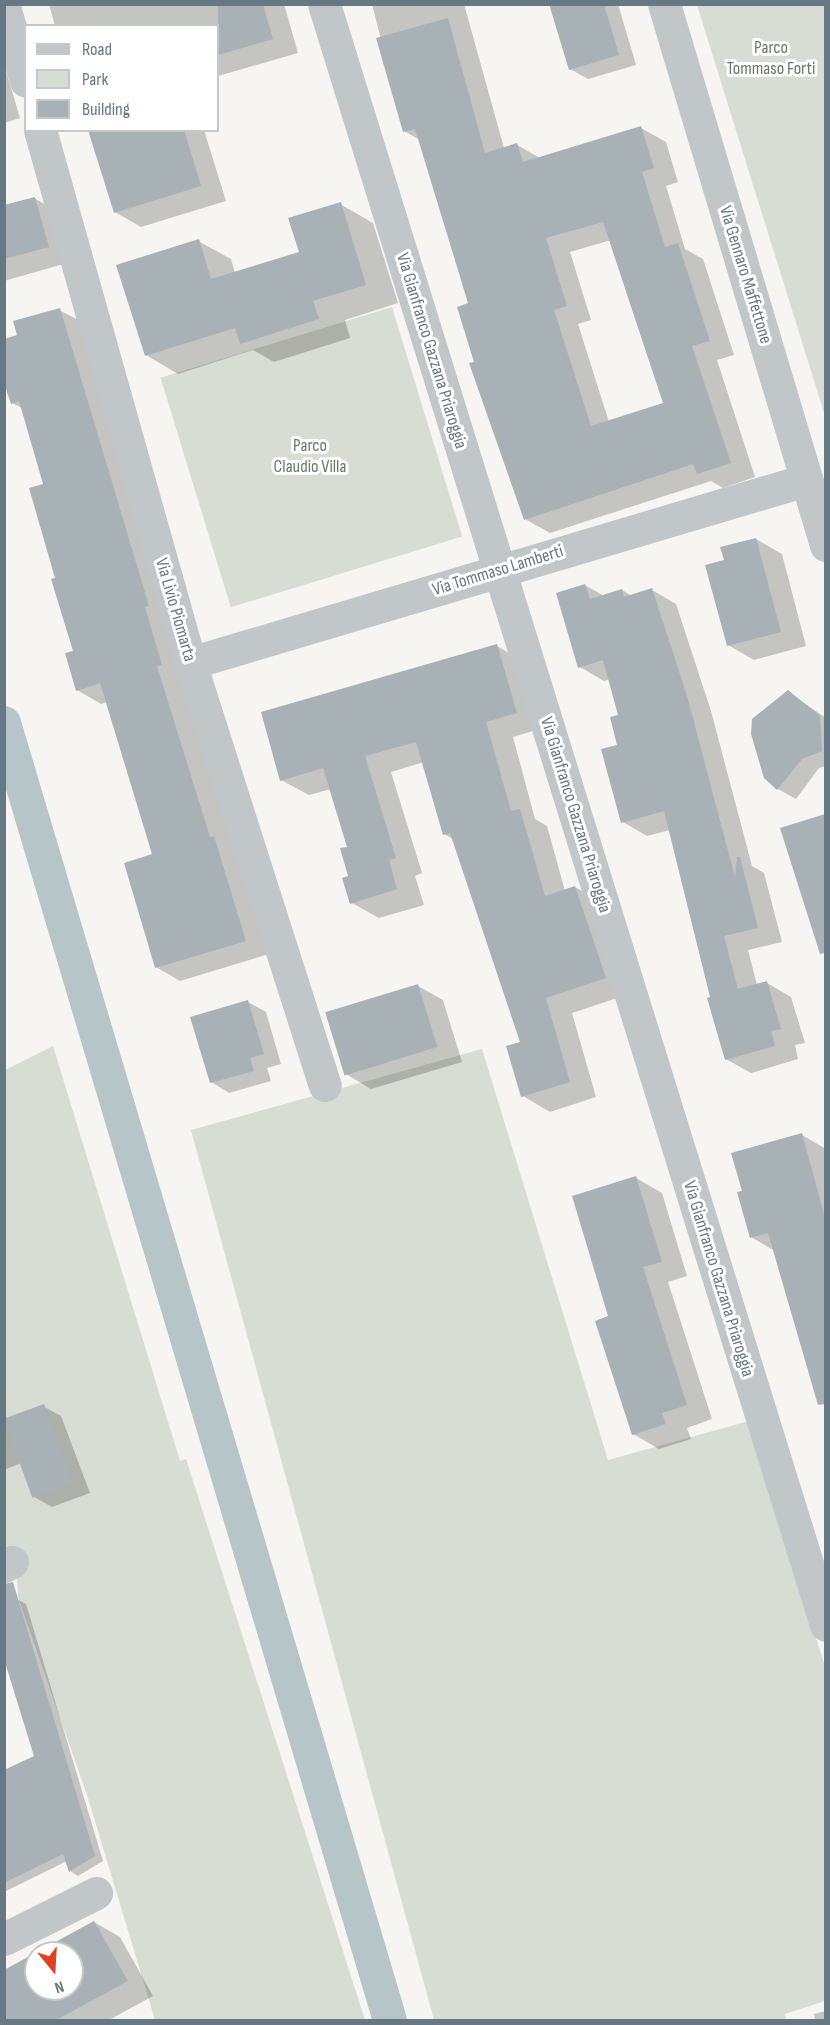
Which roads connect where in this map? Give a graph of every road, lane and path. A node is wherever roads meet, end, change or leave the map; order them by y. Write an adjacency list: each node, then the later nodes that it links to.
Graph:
1 (324, 4): 8 (street, Via Gianfranco Gazzana Priaroggia)
2 (664, 4): 6 (street, Via Gennaro Maffettone)
3 (4, 7): 4 (street)
4 (24, 74)
5 (41, 132): 9 (street, Via Livio Piomarta)
6 (806, 480): 7 (street, Via Gennaro Maffettone); 8 (street, Via Tommaso Lamberti)
7 (825, 545)
8 (499, 571): 9 (street, Via Tommaso Lamberti); 11 (street, Via Gianfranco Gazzana Priaroggia)
9 (190, 663): 10 (street, Via Livio Piomarta)
10 (325, 1085)
11 (825, 1625)
12 (96, 1893): 13 (street)
13 (4, 1940)

